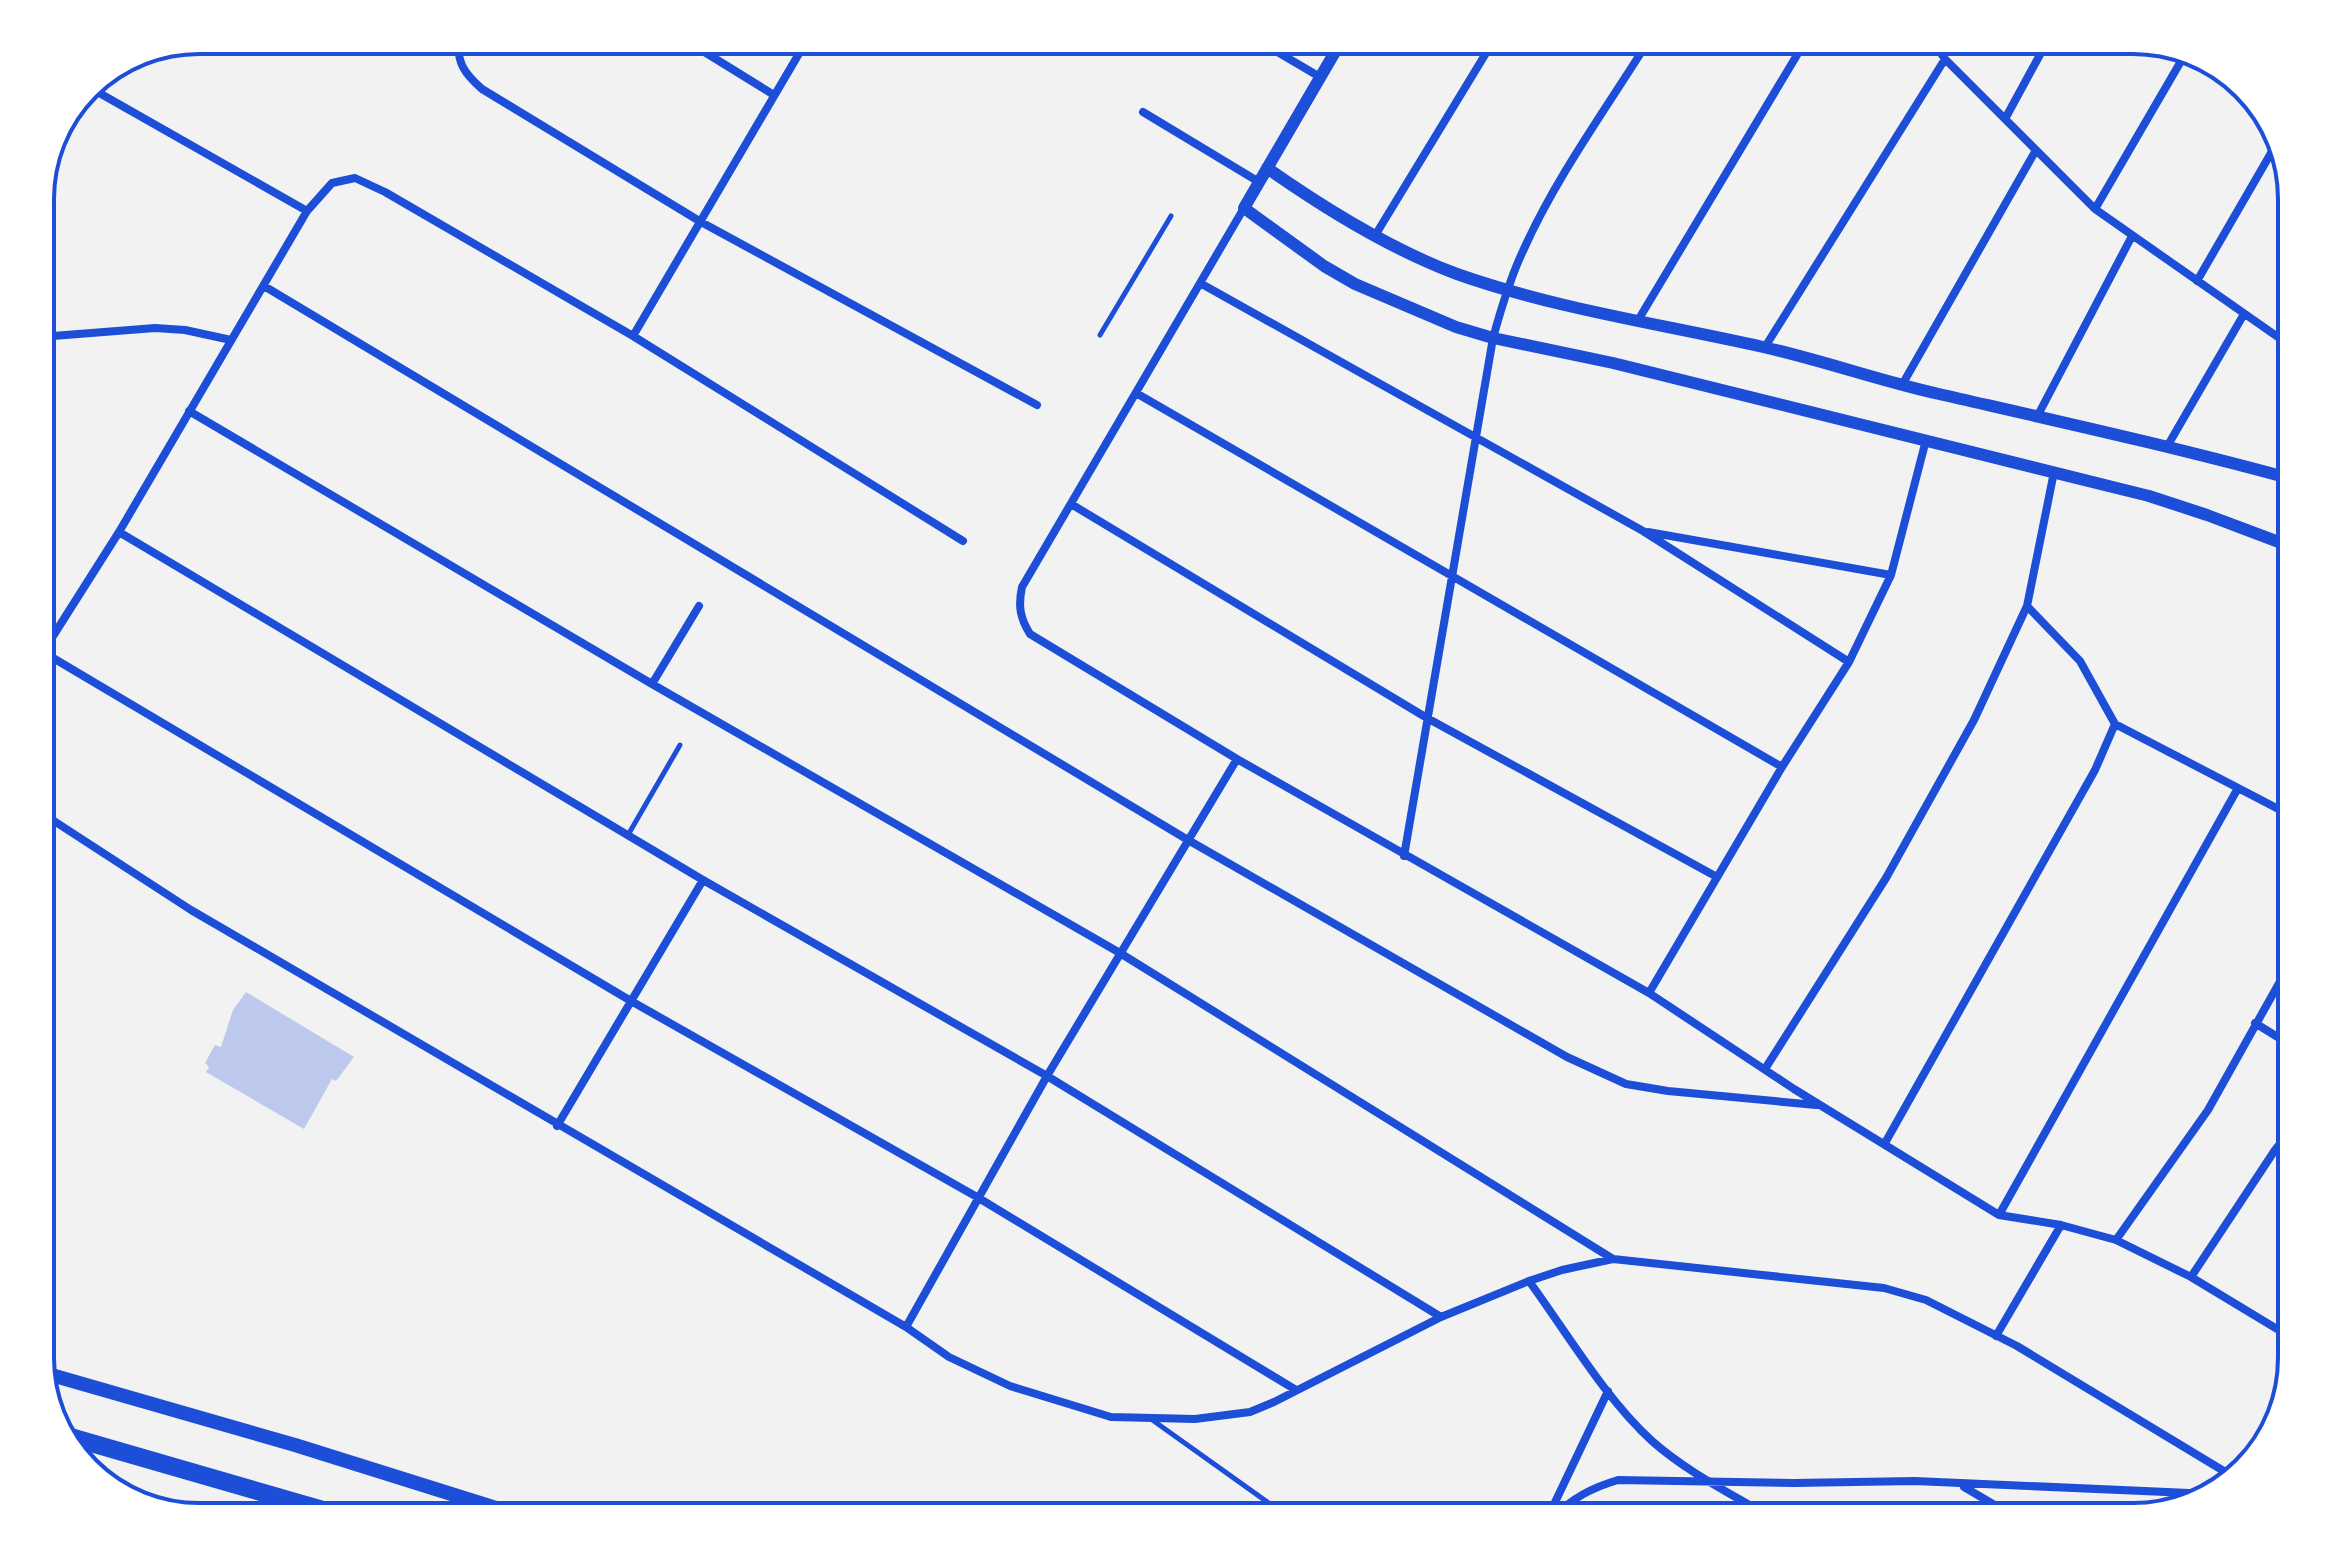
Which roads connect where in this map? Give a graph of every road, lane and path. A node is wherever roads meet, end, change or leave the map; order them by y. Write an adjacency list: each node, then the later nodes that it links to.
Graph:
1 (457, 54): 26 (street)
2 (708, 54): 15 (street)
3 (799, 54): 15 (street)
4 (1281, 54): 13 (street)
5 (1334, 54): 13 (street)
6 (1485, 54): 27 (street)
7 (1640, 54): 32 (street)
8 (1798, 54): 34 (street)
9 (1941, 54): 11 (street)
10 (2040, 54): 17 (street)
11 (1945, 59): 17 (street); 41 (street)
12 (2180, 62): 23 (street)
13 (1320, 77): 20 (street)
14 (100, 93): 24 (street)
15 (774, 95): 26 (street)
16 (1143, 112): 21 (street)
17 (2005, 119): 18 (street)
18 (2036, 150): 23 (street); 42 (street)
19 (2271, 154): 29 (street)
20 (1267, 168): 21 (street); 27 (street)
21 (1259, 182): 22 (street)
22 (1244, 208): 30 (street); 39 (street)
23 (2095, 209): 28 (street)
24 (307, 211): 31 (street); 37 (street)
25 (1171, 216): 35 (lane)
26 (701, 222): 37 (street); 44 (street)
27 (1376, 234): 32 (street)
28 (2132, 236): 29 (street); 46 (street)
29 (2197, 281): 33 (street)
30 (1200, 283): 43 (street); 47 (street)
31 (264, 286): 40 (street); 74 (street)
32 (1509, 289): 34 (street); 39 (street)
33 (2244, 314): 38 (street); 49 (street)
34 (1637, 322): 41 (street)
35 (1100, 335)
36 (54, 336): 40 (street)
37 (633, 336): 55 (street)
38 (2278, 337)
39 (1493, 338): 47 (street); 48 (street)
40 (231, 340): 45 (street)
41 (1765, 347): 42 (street)
42 (1902, 385): 46 (street)
43 (1136, 393): 52 (street); 58 (street)
44 (1037, 405)
45 (189, 411): 54 (street); 64 (street)
46 (2038, 415): 49 (street)
47 (1476, 439): 53 (street); 58 (street)
48 (1926, 440): 50 (street); 57 (street)
49 (2168, 445): 51 (street)
50 (2054, 472): 56 (street); 60 (street)
51 (2278, 475)
52 (1071, 504): 65 (street); 68 (street)
53 (1643, 531): 57 (street); 63 (street)
54 (119, 532): 61 (street); 73 (street)
55 (963, 541)
56 (2278, 542)
57 (1891, 575): 63 (street)
58 (1450, 577): 65 (street); 69 (street)
59 (699, 606): 64 (street)
60 (2027, 606): 66 (street); 84 (street)
61 (54, 635)
62 (54, 661): 81 (street)
63 (1849, 662): 69 (street)
64 (652, 684): 78 (street)
65 (1427, 718): 75 (street); 76 (street)
66 (2115, 724): 70 (street); 88 (street)
67 (680, 745): 73 (lane)
68 (1237, 759): 74 (street); 75 (street)
69 (1782, 767): 76 (street)
70 (2238, 788): 71 (street); 93 (street)
71 (2278, 809)
72 (54, 821): 87 (street)
73 (628, 835): 77 (street)
74 (1188, 840): 78 (street); 86 (street)
75 (1404, 856): 80 (street)
76 (1717, 877): 80 (street)
77 (703, 880): 81 (street); 85 (street)
78 (1120, 953): 85 (street); 96 (street)
79 (2278, 984): 82 (street)
80 (1649, 993): 84 (street)
81 (631, 1001): 87 (street); 92 (street)
82 (2255, 1023): 83 (street); 95 (street)
83 (2278, 1037)
84 (1765, 1069): 86 (street)
85 (1047, 1076): 92 (street); 99 (street)
86 (1820, 1105): 88 (street)
87 (557, 1126): 100 (street)
88 (1885, 1143): 93 (street)
89 (2278, 1146): 90 (street)
90 (2275, 1150): 91 (street); 97 (street)
91 (2278, 1152)
92 (977, 1197): 100 (street); 104 (street)
93 (1999, 1215): 94 (street)
94 (2061, 1225): 95 (street); 102 (street)
95 (2116, 1240): 97 (street)
96 (1613, 1259): 98 (street); 102 (street)
97 (2191, 1277): 101 (street)
98 (1529, 1281): 99 (street); 105 (street)
99 (1441, 1317): 104 (street)
100 (906, 1327): 106 (street)
101 (2278, 1330)
102 (1996, 1336): 108 (street)
103 (55, 1376): 113 (main road)
104 (1296, 1390): 106 (street)
105 (1608, 1391): 109 (street); 115 (street)
106 (1149, 1418): 114 (lane)
107 (78, 1439): 112 (highway)
108 (2224, 1471)
109 (1711, 1482): 110 (street); 116 (street); 117 (street)
110 (1961, 1485): 111 (street); 118 (street)
111 (2186, 1493)
112 (299, 1503)
113 (480, 1503)
114 (1269, 1503)
115 (1556, 1503)
116 (1568, 1503)
117 (1746, 1503)
118 (1991, 1503)

